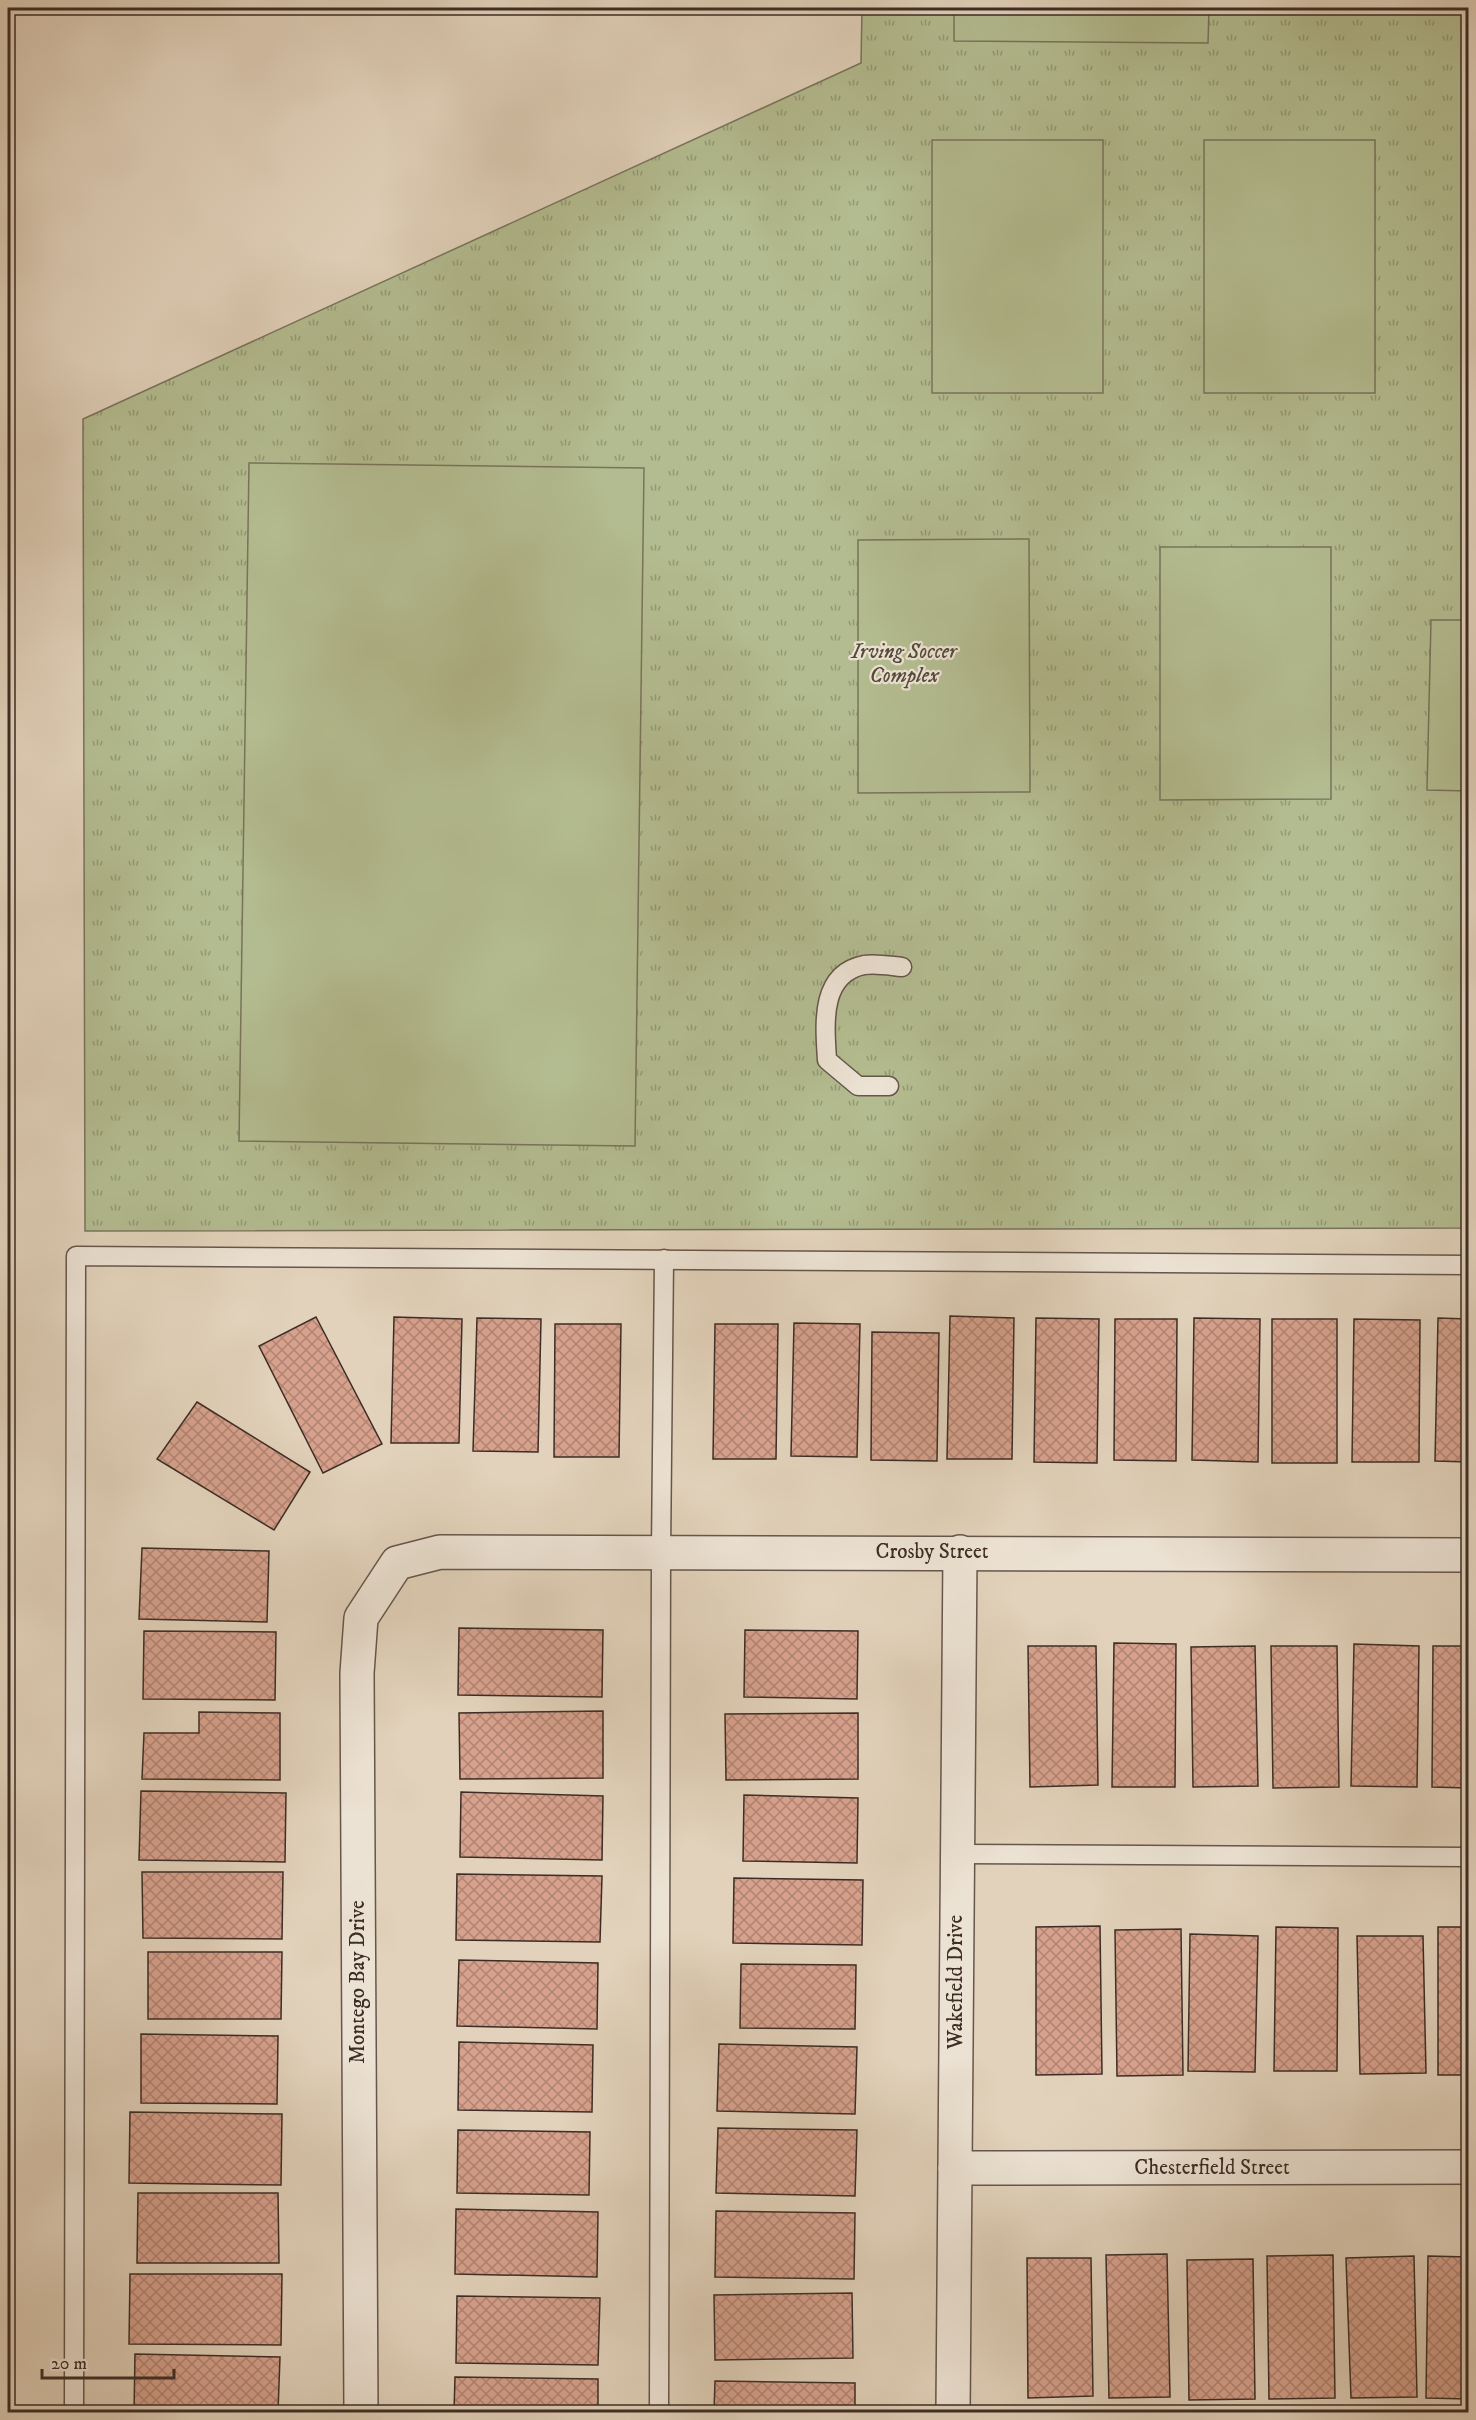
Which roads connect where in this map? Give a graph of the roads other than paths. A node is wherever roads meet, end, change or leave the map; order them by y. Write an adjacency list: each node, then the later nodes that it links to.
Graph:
1 (902, 967): 2 (lane)
2 (889, 1086)
3 (664, 1259): 4 (lane); 5 (lane); 13 (lane)
4 (1468, 1265)
5 (661, 1552): 6 (street, Crosby Street); 8 (street, Crosby Street); 15 (lane)
6 (960, 1552): 7 (street, Crosby Street); 9 (street, Wakefield Drive)
7 (1468, 1555)
8 (397, 1563): 14 (street, Montego Bay Drive)
9 (957, 1854): 10 (lane); 12 (street, Wakefield Drive)
10 (1468, 1857)
11 (1468, 2167): 12 (street, Chesterfield Street)
12 (955, 2168): 16 (street, Wakefield Drive)
13 (74, 2412)
14 (360, 2412)
15 (659, 2412)
16 (953, 2412)

